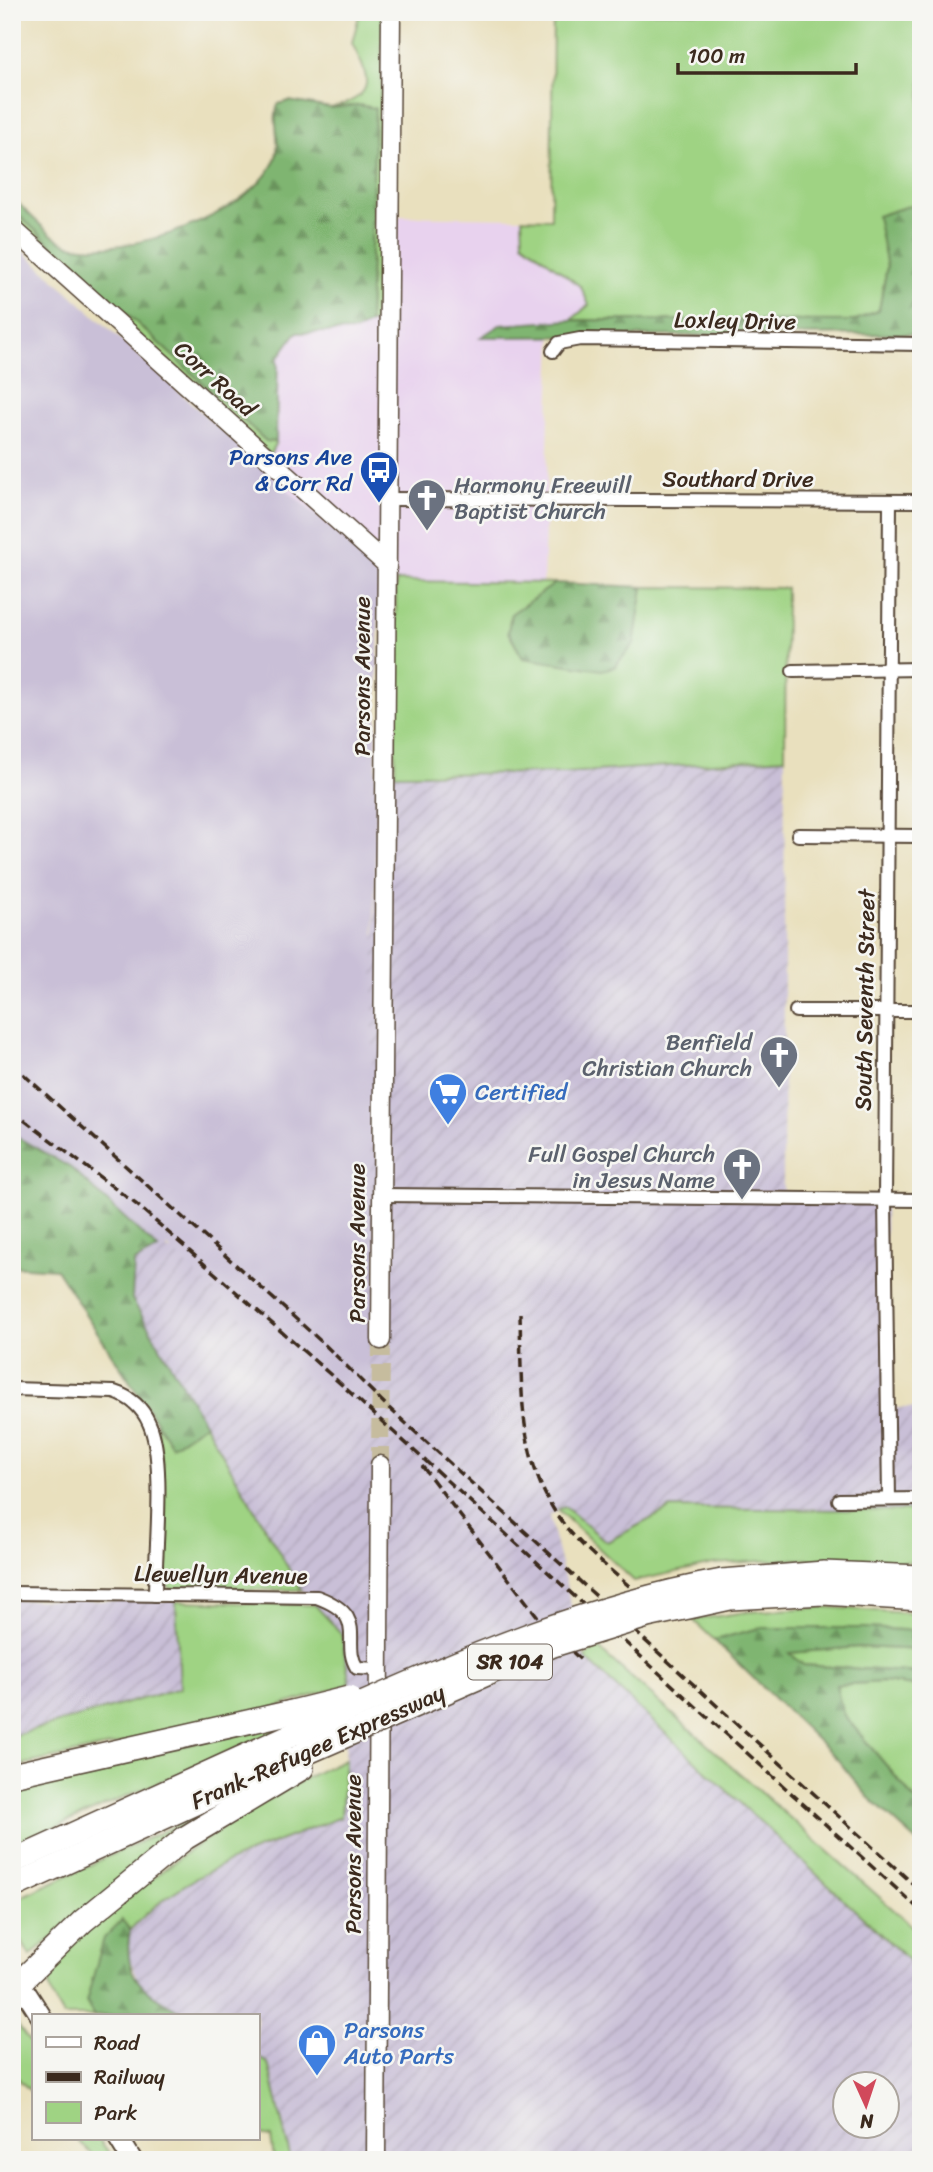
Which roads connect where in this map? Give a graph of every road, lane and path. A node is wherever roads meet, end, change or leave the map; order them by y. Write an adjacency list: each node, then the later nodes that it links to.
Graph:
1 (391, 12): 5 (street, Parsons Avenue)
2 (12, 228): 8 (street, Corr Road)
3 (921, 344): 4 (street, Loxley Drive)
4 (553, 351)
5 (388, 499): 6 (street, Southard Drive); 8 (street, Parsons Avenue)
6 (890, 501): 7 (street, Southard Drive); 9 (street, South Seventh Street)
7 (921, 501)
8 (387, 565): 18 (street, Parsons Avenue)
9 (889, 668): 10 (street); 11 (street); 13 (street, South Seventh Street)
10 (921, 668)
11 (793, 671)
12 (798, 835): 13 (street)
13 (888, 836): 14 (street); 16 (street, South Seventh Street)
14 (921, 836)
15 (796, 1011): 16 (street)
16 (886, 1011): 17 (street); 19 (street, South Seventh Street)
17 (921, 1011)
18 (382, 1195): 19 (street); 21 (street, Parsons Avenue)
19 (885, 1200): 20 (street); 24 (street, South Seventh Street)
20 (921, 1200)
21 (381, 1340)
22 (12, 1389): 30 (street)
23 (380, 1465): 32 (street, Parsons Avenue)
24 (889, 1499): 25 (street); 26 (street)
25 (921, 1499)
26 (839, 1500)
27 (921, 1577): 28 (highway, Frank-Refugee Expressway / SR 104)
28 (726, 1590): 31 (highway, Frank-Refugee Expressway / SR 104); 33 (highway, Frank-Refugee Expressway / SR 104, bridge); 33 (highway, Frank-Refugee Expressway / SR 104, bridge)
29 (12, 1593): 30 (street, Llewellyn Avenue)
30 (155, 1595): 32 (street, Llewellyn Avenue)
31 (921, 1599)
32 (379, 1670): 41 (street, Parsons Avenue)
33 (298, 1742): 34 (highway); 35 (highway, Frank-Refugee Expressway / SR 104); 36 (highway, Frank-Refugee Expressway / SR 104); 37 (highway)
34 (12, 1775)
35 (12, 1861)
36 (12, 1887)
37 (15, 1979): 38 (main road)
38 (40, 2014)
39 (120, 2140): 40 (main road)
40 (132, 2160)
41 (376, 2160)

